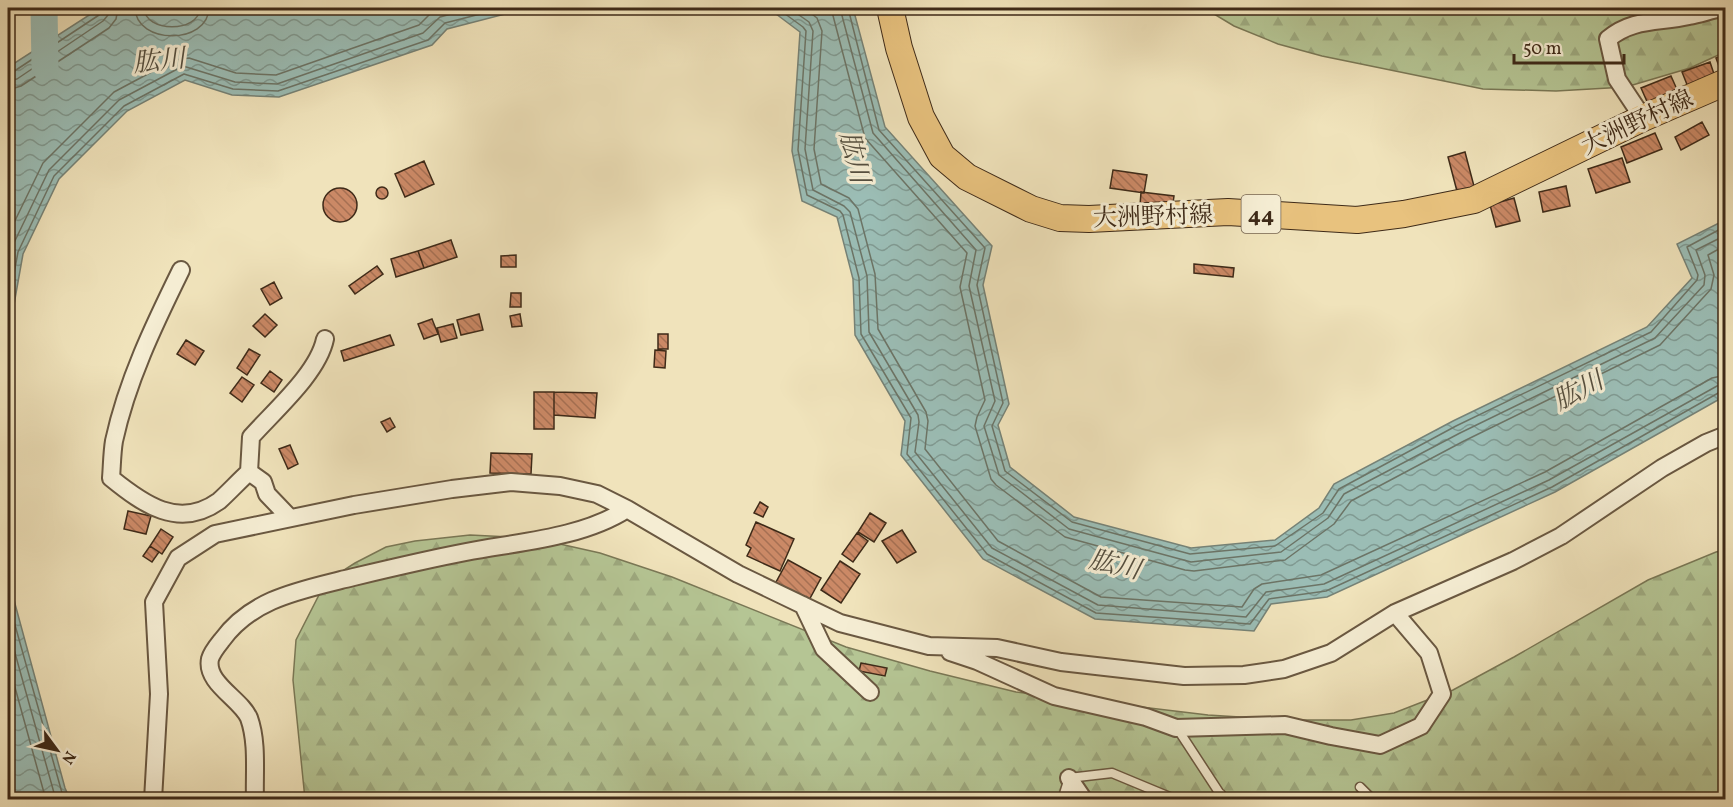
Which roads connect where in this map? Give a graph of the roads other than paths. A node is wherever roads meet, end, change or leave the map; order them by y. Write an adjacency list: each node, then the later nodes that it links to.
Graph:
1 (890, 8): 4 (main road, 大洲野村線 / 44)
2 (1722, 8): 4 (street)
3 (1725, 82): 4 (main road, 大洲野村線 / 44)
4 (1643, 118)
5 (182, 270): 8 (street)
6 (325, 339): 8 (street)
7 (1725, 435): 12 (street)
8 (249, 472): 10 (street)
9 (627, 509): 10 (street); 11 (street); 20 (street)
10 (290, 518): 19 (street)
11 (802, 605): 13 (street); 14 (street)
12 (1395, 613): 13 (street); 15 (street)
13 (929, 646): 15 (street)
14 (870, 692)
15 (1176, 728): 18 (lane)
16 (1069, 778): 21 (lane); 22 (street); 23 (lane)
17 (1360, 787): 25 (lane)
18 (1222, 797): 24 (lane)
19 (153, 800)
20 (255, 800)
21 (1062, 800)
22 (1084, 800)
23 (1177, 800)
24 (1211, 800)
25 (1373, 800)

